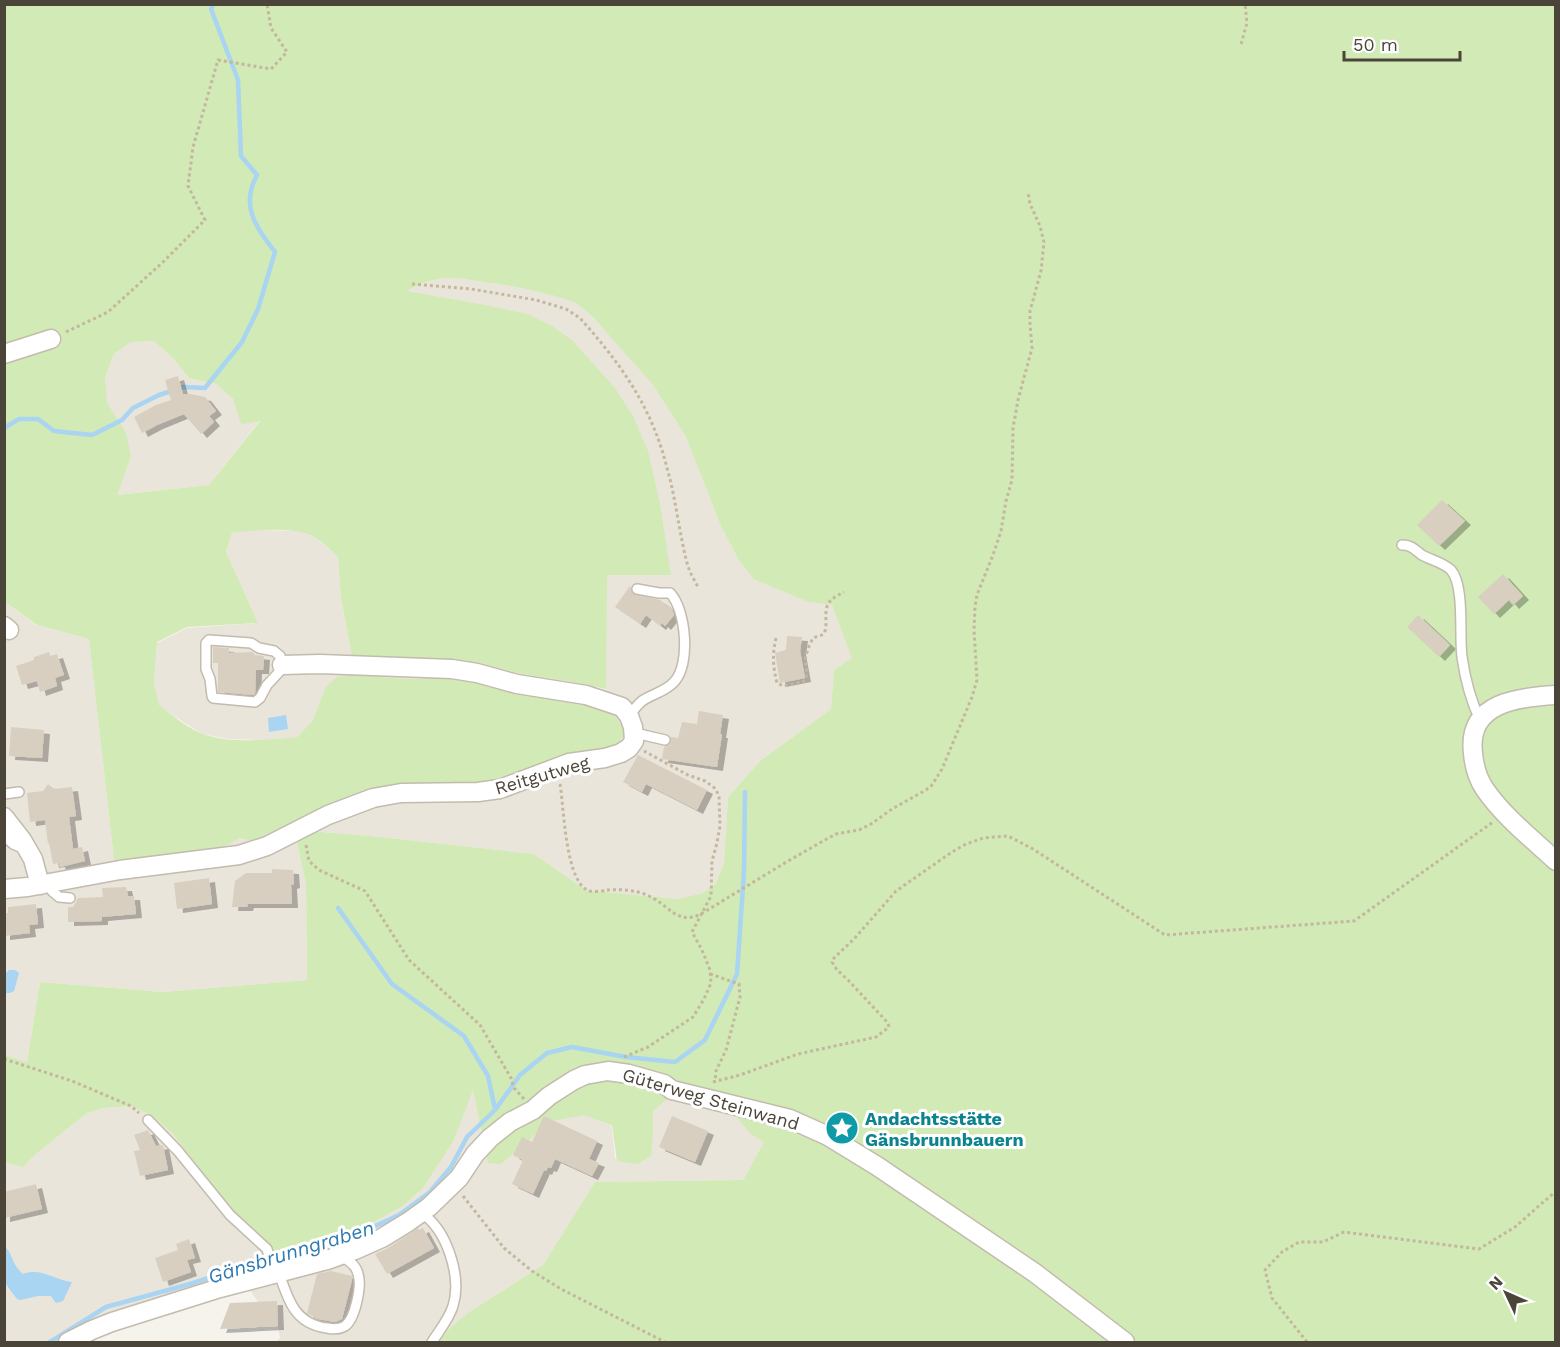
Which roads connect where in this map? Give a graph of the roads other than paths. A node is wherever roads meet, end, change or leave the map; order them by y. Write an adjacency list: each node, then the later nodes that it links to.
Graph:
1 (51, 339): 2 (street)
2 (4, 354)
3 (1402, 544): 7 (lane)
4 (637, 589): 8 (lane)
5 (282, 665): 5 (lane); 8 (street)
6 (1556, 695): 7 (street)
7 (1480, 720): 15 (street)
8 (632, 730): 9 (lane); 16 (street, Reitgutweg)
9 (665, 740)
10 (19, 792): 11 (lane)
11 (4, 794)
12 (4, 817): 14 (street)
13 (4, 836): 14 (lane)
14 (28, 849): 16 (street)
15 (1556, 861)
16 (45, 884): 17 (street, Reitgutweg); 18 (lane)
17 (4, 889)
18 (70, 898)
19 (148, 1120): 22 (lane)
20 (421, 1213): 21 (street, Güterweg Steinwand); 24 (lane); 25 (street, Güterweg Steinwand)
21 (339, 1256): 22 (street); 22 (lane)
22 (273, 1266): 23 (street)
23 (68, 1342)
24 (432, 1342)
25 (1125, 1342)

